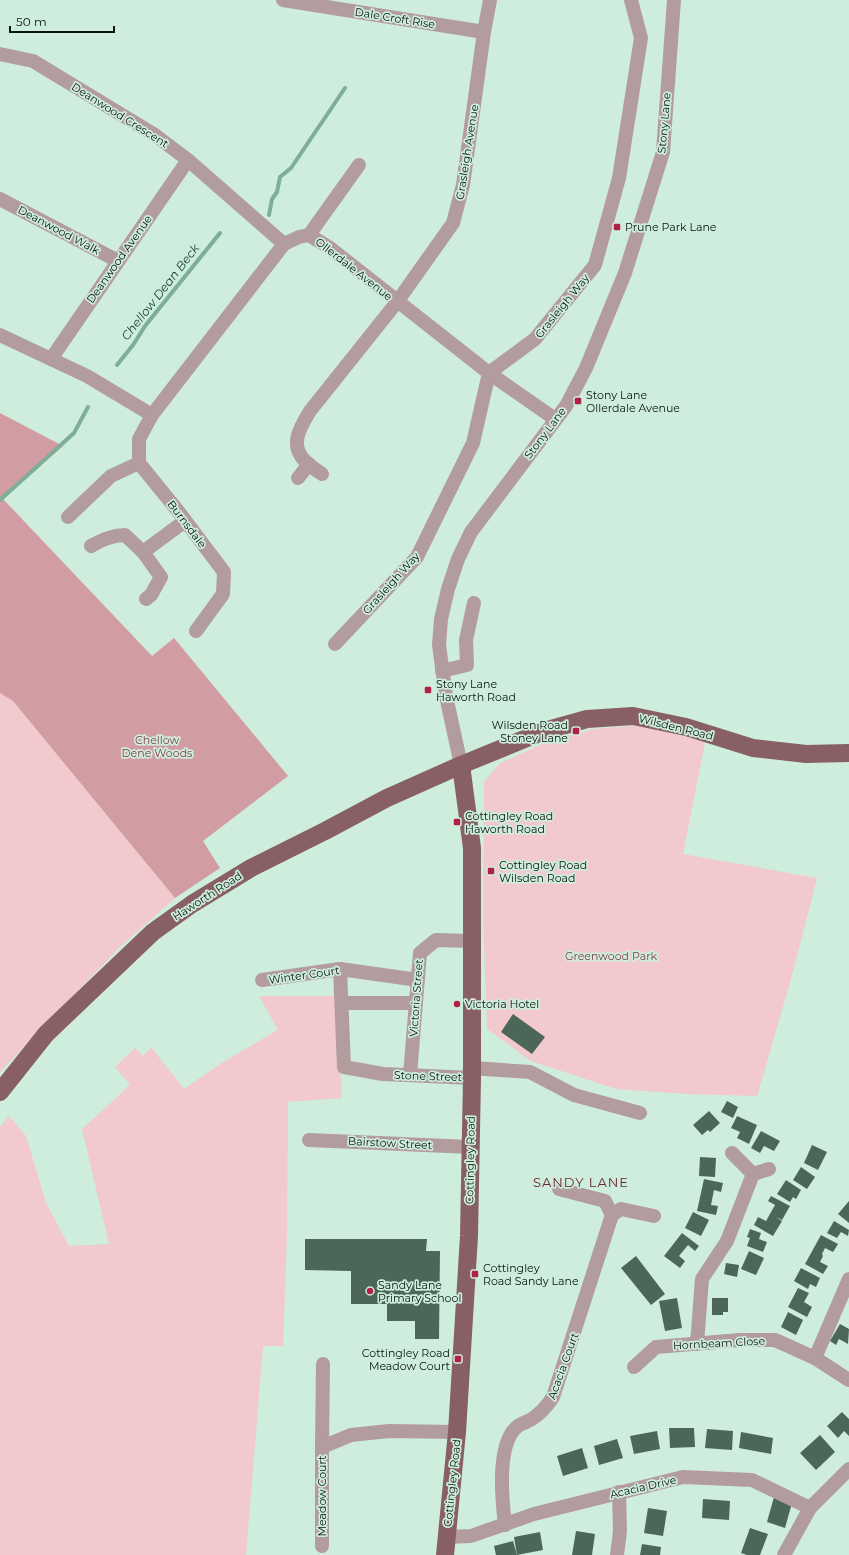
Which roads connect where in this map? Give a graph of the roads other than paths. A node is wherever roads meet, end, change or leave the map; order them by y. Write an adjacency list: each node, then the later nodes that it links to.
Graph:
1 (283, 0): 5 (street, Dale Croft Rise)
2 (490, 0): 5 (street, Grasleigh Avenue)
3 (631, 0): 16 (street, Grasleigh Way)
4 (674, 0): 18 (street, Stony Lane)
5 (484, 32): 13 (street, Grasleigh Avenue)
6 (0, 54): 7 (street, Deanwood Crescent)
7 (188, 160): 11 (street, Deanwood Crescent); 12 (street, Deanwood Avenue)
8 (359, 165): 10 (street)
9 (0, 199): 12 (street, Deanwood Walk)
10 (310, 235): 11 (street, Ollerdale Avenue); 13 (street, Ollerdale Avenue)
11 (284, 244): 17 (street, Ollerdale Avenue)
12 (118, 260): 15 (street, Deanwood Avenue)
13 (397, 302): 16 (street, Ollerdale Avenue); 20 (street, Grasleigh Avenue)
14 (0, 335): 15 (street)
15 (51, 359): 17 (street)
16 (489, 373): 18 (street, Ollerdale Avenue); 30 (street, Grasleigh Way)
17 (152, 415): 19 (street)
18 (555, 419): 31 (street, Stony Lane)
19 (139, 463): 23 (street); 24 (street, Burnsdale)
20 (309, 464): 21 (street, Grasleigh Avenue); 22 (street)
21 (322, 474)
22 (298, 478)
23 (68, 517)
24 (185, 520): 26 (street); 29 (street, Burnsdale)
25 (91, 546): 26 (street)
26 (143, 552): 27 (street)
27 (146, 599)
28 (474, 603): 31 (street)
29 (196, 631)
30 (335, 644)
31 (442, 671): 33 (street, Stony Lane)
32 (849, 753): 33 (main road, Wilsden Road)
33 (461, 765): 34 (main road, Cottingley Road); 42 (main road, Haworth Road)
34 (472, 941): 37 (street, Victoria Street); 40 (main road, Cottingley Road)
35 (340, 969): 36 (street, Winter Court); 37 (street, Winter Court); 38 (street)
36 (262, 980)
37 (418, 980): 39 (street, Victoria Street)
38 (342, 1003): 39 (street); 41 (street, Stone Street)
39 (416, 1003): 41 (street, Victoria Street)
40 (472, 1073): 41 (street, Stone Street); 43 (street, Stone Street); 45 (main road, Cottingley Road)
41 (410, 1075)
42 (0, 1092)
43 (640, 1113)
44 (309, 1140): 45 (street, Bairstow Street)
45 (471, 1147): 58 (main road, Cottingley Road)
46 (732, 1153): 48 (street)
47 (769, 1169): 48 (street)
48 (752, 1174): 53 (street)
49 (559, 1189): 50 (street)
50 (612, 1215): 51 (street); 63 (street, Acacia Court)
51 (654, 1216)
52 (849, 1278): 54 (street)
53 (697, 1344): 54 (street, Hornbeam Close); 56 (street, Hornbeam Close)
54 (815, 1358): 57 (street, Hornbeam Close)
55 (323, 1364): 59 (street, Meadow Court)
56 (634, 1367)
57 (849, 1380)
58 (457, 1432): 59 (street, Meadow Court); 64 (main road, Cottingley Road)
59 (322, 1447): 65 (street, Meadow Court)
60 (849, 1468): 62 (street)
61 (619, 1492): 62 (street, Acacia Drive); 63 (street, Acacia Drive); 67 (street)
62 (810, 1508): 68 (street)
63 (505, 1525): 64 (street, Acacia Drive)
64 (446, 1536): 66 (main road, Cottingley Road)
65 (322, 1546)
66 (445, 1555)
67 (617, 1555)
68 (784, 1555)

